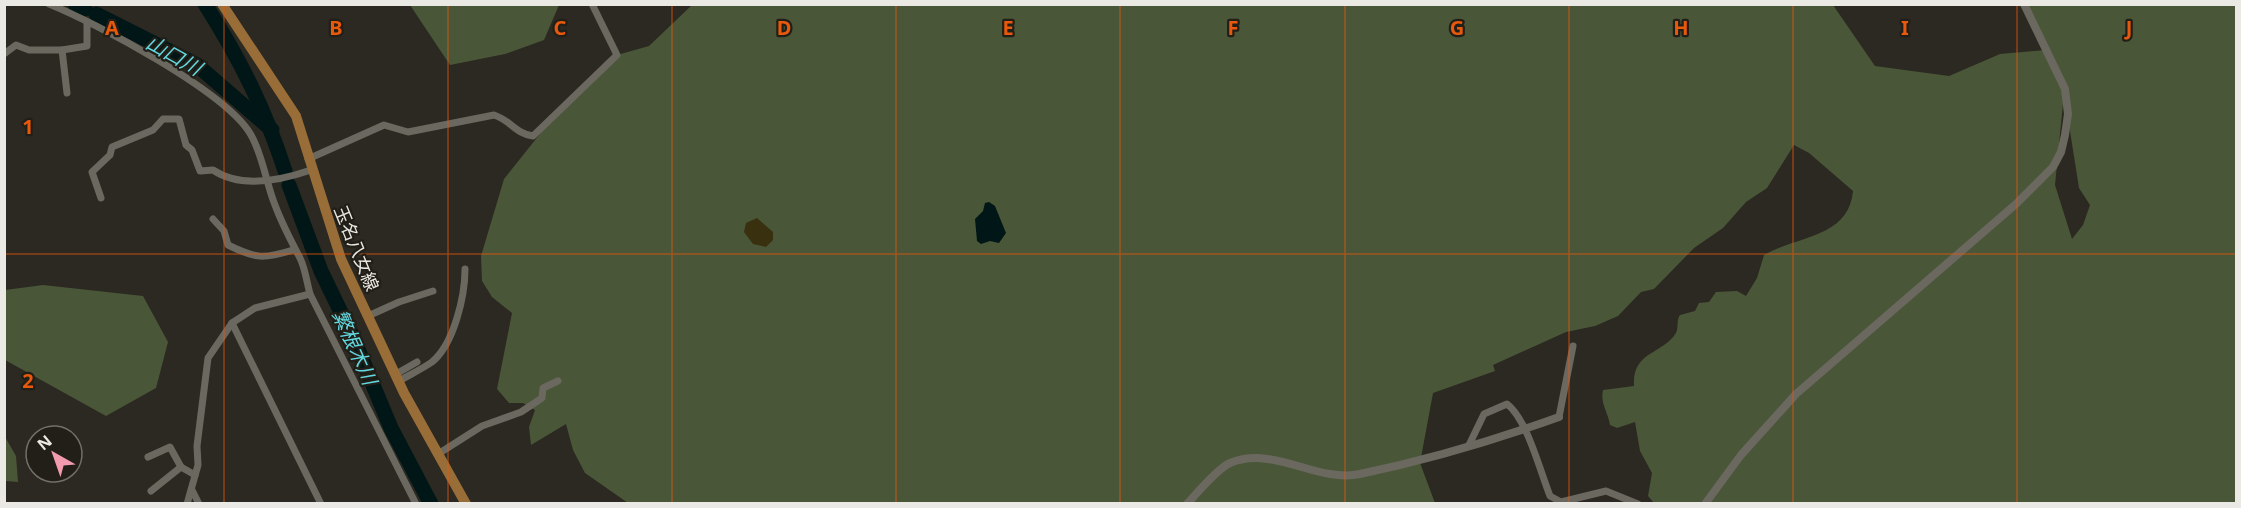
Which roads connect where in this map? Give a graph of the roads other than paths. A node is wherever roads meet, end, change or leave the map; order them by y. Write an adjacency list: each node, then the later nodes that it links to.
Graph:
1 (49, 4): 5 (street)
2 (222, 4): 9 (main road, 玉名八女線)
3 (591, 4): 9 (street)
4 (2024, 4): 40 (street)
5 (87, 24): 6 (street); 11 (street)
6 (62, 50): 7 (street); 8 (street)
7 (4, 54)
8 (67, 93)
9 (308, 159): 10 (main road, 玉名八女線)
10 (311, 170): 11 (street); 18 (main road, 玉名八女線)
11 (267, 180): 12 (street); 14 (street)
12 (100, 198)
13 (213, 219): 14 (street)
14 (293, 250): 17 (street)
15 (465, 269): 22 (street)
16 (433, 291): 18 (street)
17 (310, 294): 19 (street); 36 (street)
18 (368, 316): 22 (main road, 玉名八女線)
19 (232, 323): 30 (street); 35 (street)
20 (1573, 345): 24 (street)
21 (417, 362): 22 (street)
22 (397, 378): 27 (main road, 玉名八女線)
23 (558, 381): 27 (street)
24 (1559, 417): 25 (street)
25 (1526, 429): 26 (street); 26 (street); 39 (street)
26 (1470, 445): 38 (street)
27 (438, 454): 37 (main road, 玉名八女線)
28 (148, 458): 29 (street)
29 (181, 466): 30 (street); 32 (street)
30 (195, 476): 31 (street)
31 (192, 490): 33 (street); 34 (street)
32 (151, 491)
33 (187, 504)
34 (199, 504)
35 (321, 504)
36 (416, 504)
37 (466, 504)
38 (1187, 504)
39 (1638, 504)
40 (1706, 504)

